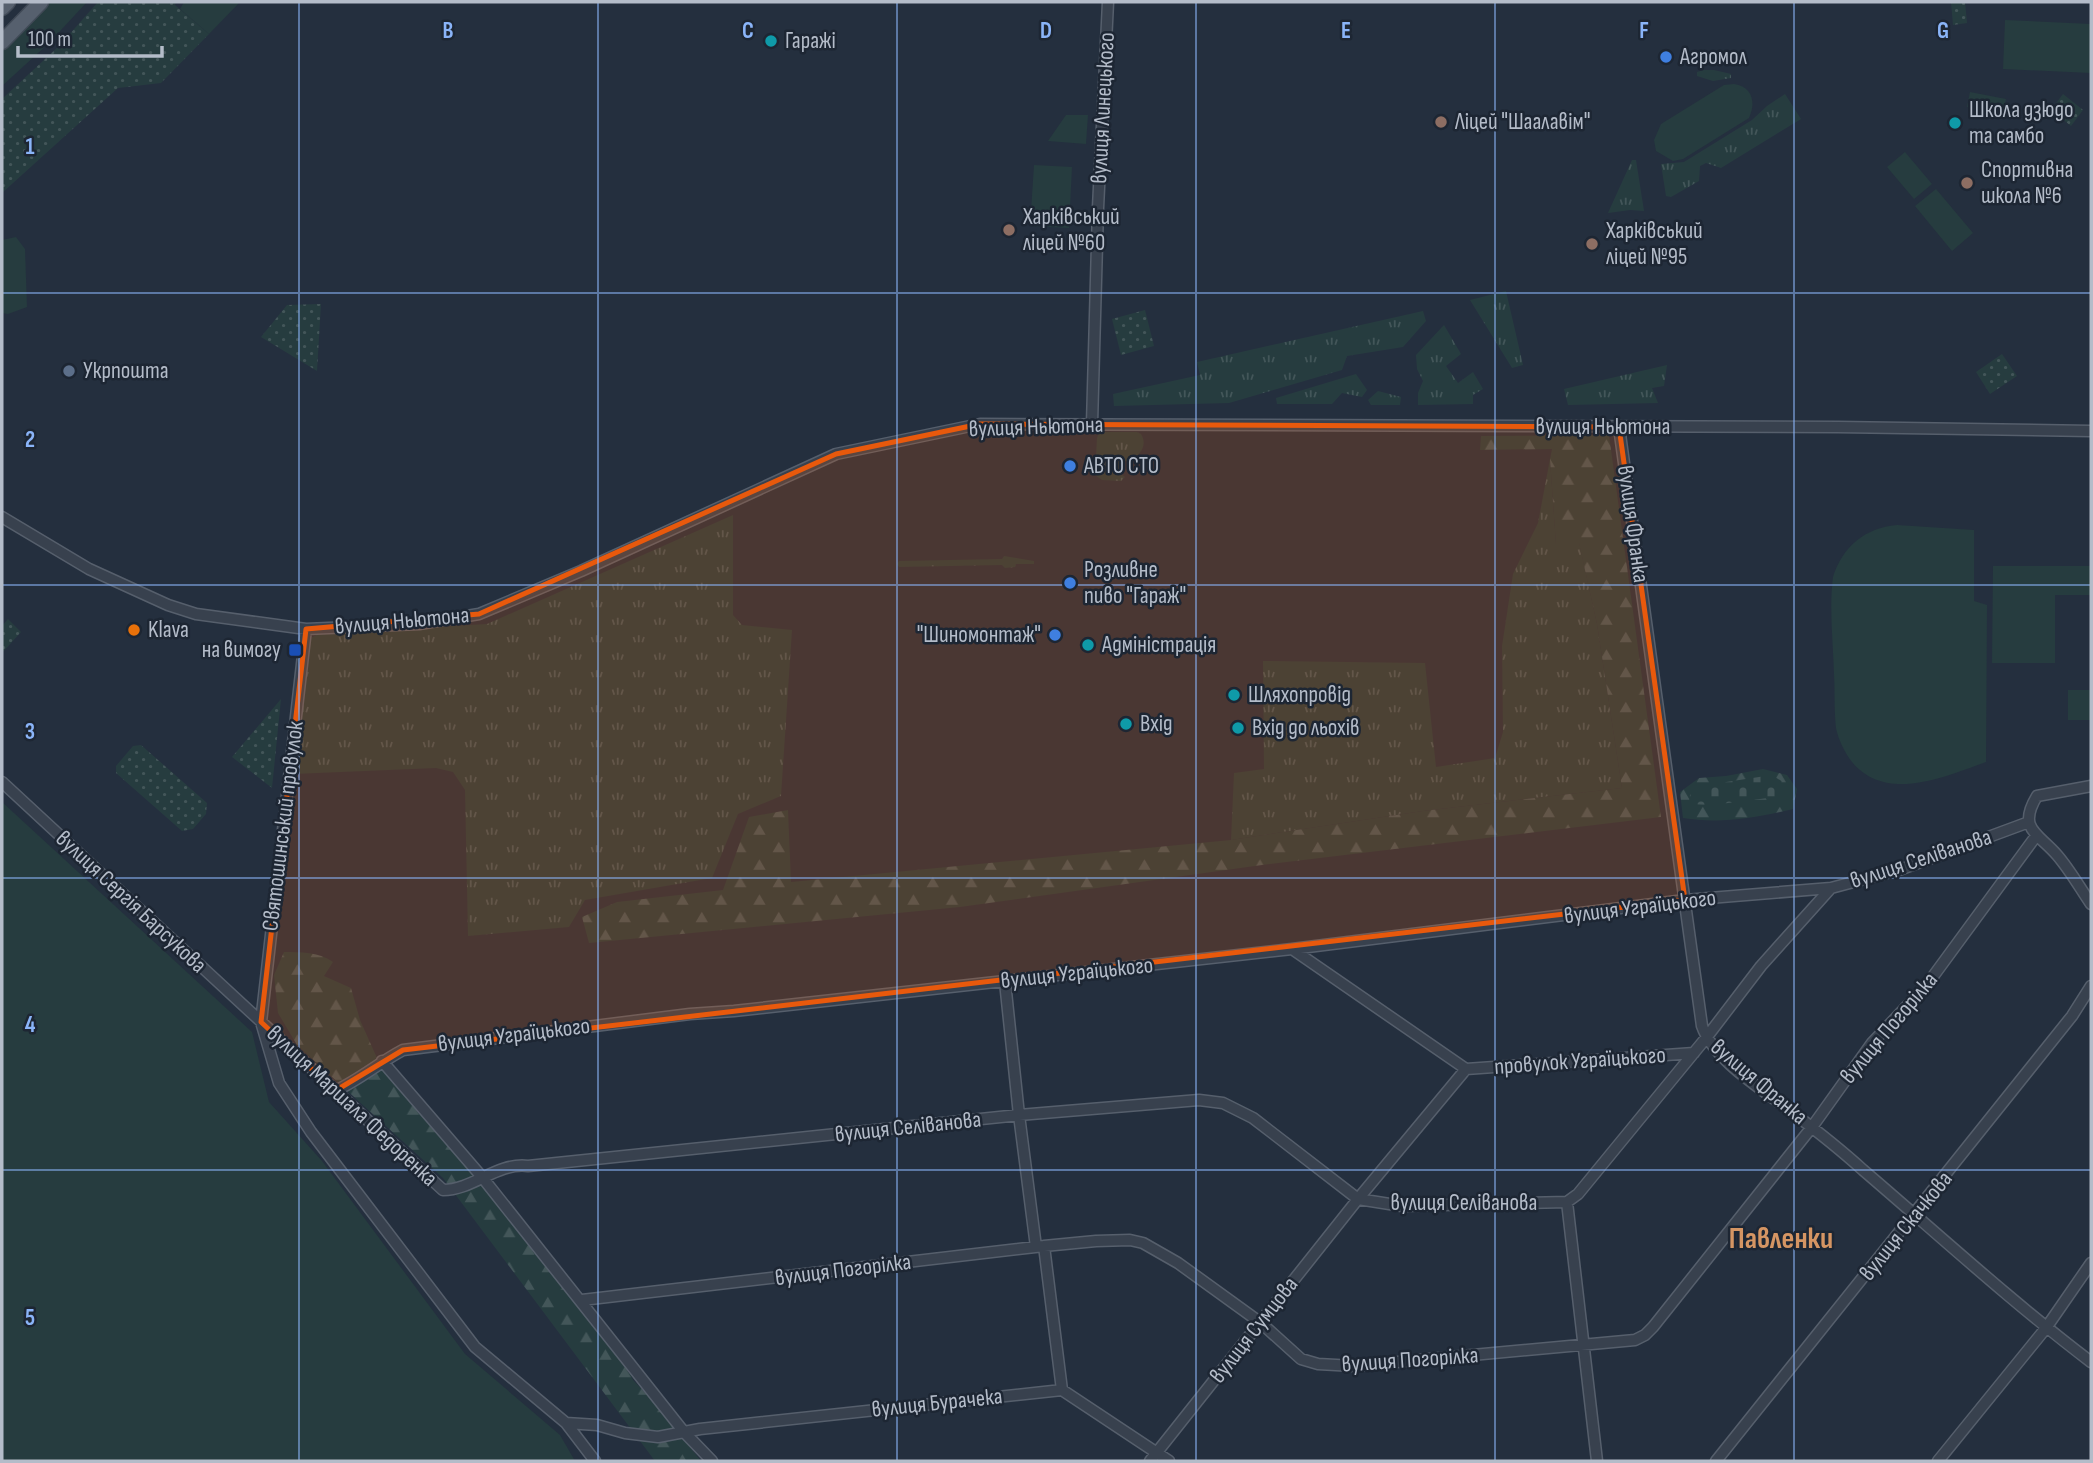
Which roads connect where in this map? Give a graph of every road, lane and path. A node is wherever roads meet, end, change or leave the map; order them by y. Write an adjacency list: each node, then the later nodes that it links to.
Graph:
1 (8, 2): 4 (main road)
2 (41, 2): 5 (main road)
3 (1108, 2): 6 (street, вулиця Линецького)
4 (2, 8)
5 (2, 42)
6 (1092, 424): 7 (street, вулиця Ньютона); 10 (street, вулиця Ньютона)
7 (1619, 426): 8 (street, вулиця Ньютона); 16 (street, вулиця Франка)
8 (2091, 431)
9 (2, 517): 10 (street, вулиця Ньютона)
10 (306, 629): 21 (street, Святошинський провулок)
11 (2, 782): 21 (street, вулиця Сергія Барсукова)
12 (2091, 786): 13 (street)
13 (2029, 822): 14 (street); 15 (street, вулиця Селіванова)
14 (2035, 836): 17 (street); 28 (street, вулиця Погорілка)
15 (1831, 888): 16 (street, вулиця Уграїцького); 22 (street, вулиця Селіванова)
16 (1685, 900): 18 (street, вулиця Уграїцького); 22 (street, вулиця Франка)
17 (2091, 904)
18 (1292, 949): 19 (street, вулиця Уграїцького); 25 (street, провулок Уграїцького)
19 (1005, 982): 24 (street, вулиця Уграїцького); 27 (street)
20 (2091, 986): 33 (street, вулиця Скачкова)
21 (261, 1022): 26 (street, вулиця Маршала Федоренка); 42 (street)
22 (1706, 1038): 23 (street, вулиця Селіванова); 28 (street, вулиця Франка)
23 (1693, 1053): 25 (street, провулок Уграїцького); 32 (street, вулиця Селіванова)
24 (382, 1061): 26 (street, вулиця Уграїцького); 29 (street)
25 (1466, 1069): 31 (street, провулок Уграїцького)
26 (335, 1091): 30 (street, вулиця Маршала Федоренка)
27 (1019, 1115): 29 (street, вулиця Селіванова); 31 (street, вулиця Селіванова); 34 (street)
28 (1812, 1127): 33 (street, вулиця Франка); 39 (street, вулиця Погорілка)
29 (482, 1177): 30 (street, вулиця Селіванова); 36 (street)
30 (443, 1190)
31 (1358, 1199): 32 (street, вулиця Селіванова); 37 (street, вулиця Сумцова)
32 (1567, 1202): 39 (street)
33 (1914, 1216): 38 (street, вулиця Франка); 49 (street, вулиця Скачкова)
34 (1040, 1247): 36 (street, вулиця Погорілка); 37 (street, вулиця Погорілка); 41 (street)
35 (2091, 1263): 38 (street)
36 (582, 1300): 43 (street)
37 (1261, 1323): 39 (street, вулиця Погорілка); 44 (street, вулиця Сумцова)
38 (2046, 1328): 40 (street, вулиця Франка); 50 (street)
39 (1584, 1346): 48 (street)
40 (2091, 1362)
41 (1062, 1390): 43 (street, вулиця Бурачека); 44 (street)
42 (565, 1423): 43 (street, вулиця Бурачека); 45 (street)
43 (684, 1432): 46 (street)
44 (1154, 1457): 47 (street)
45 (595, 1461)
46 (712, 1461)
47 (1169, 1461)
48 (1597, 1461)
49 (1716, 1461)
50 (1938, 1461)

